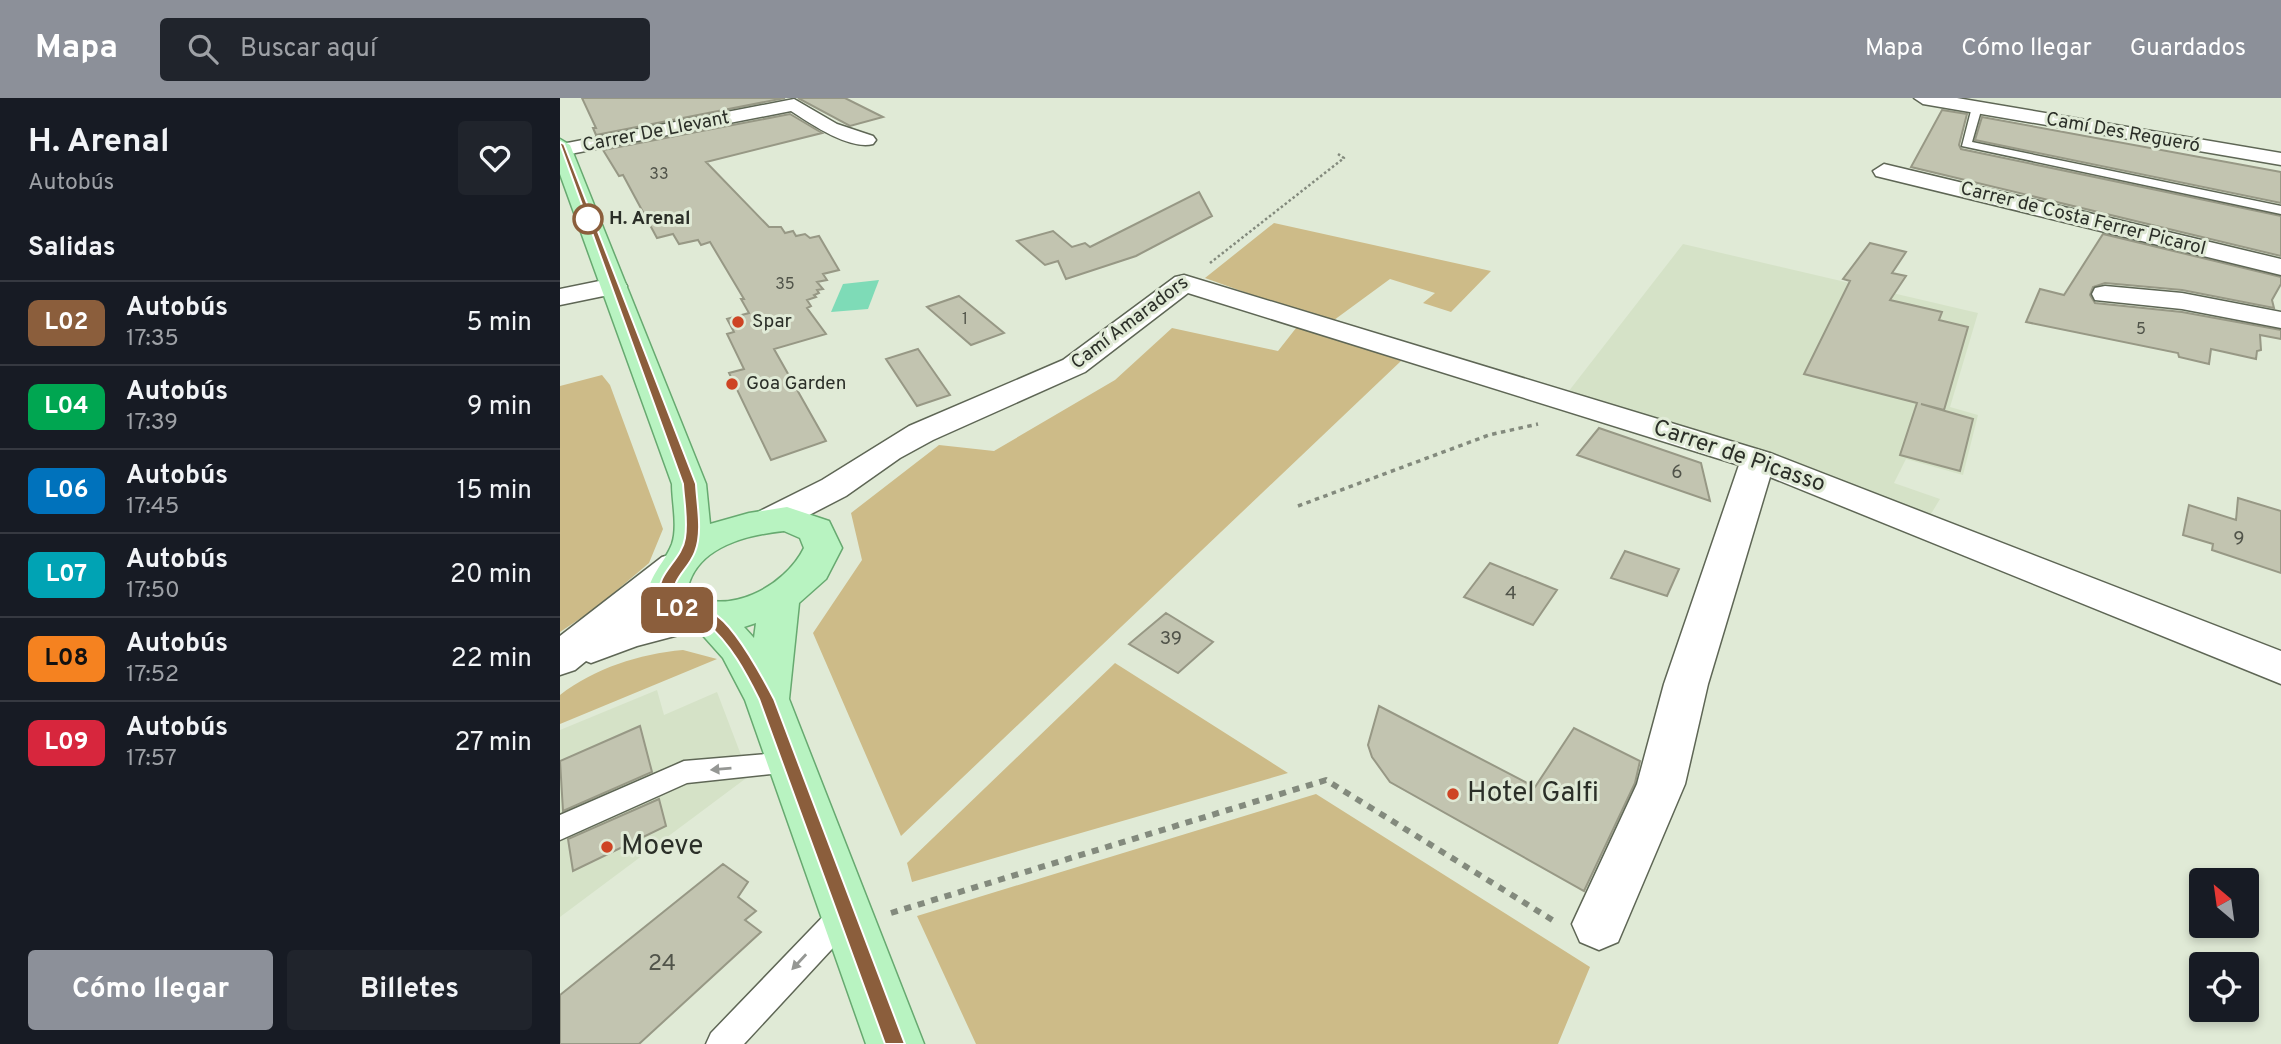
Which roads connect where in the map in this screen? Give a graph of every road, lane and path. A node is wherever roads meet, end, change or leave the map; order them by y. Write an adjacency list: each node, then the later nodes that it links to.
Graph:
1 (1923, 98): 2 (street, Camí Des Regueró)
2 (1977, 107): 6 (street, Camí Des Regueró); 8 (lane)
3 (866, 140): 4 (street, Carrer De Llevant)
4 (561, 147): 11 (main road)
5 (1338, 154): 10 (path, Camí Amaradors)
6 (2281, 159)
7 (1884, 171): 9 (street, Carrer de Costa Ferrer Picarol)
8 (2281, 210)
9 (2281, 267)
10 (1184, 283): 15 (street, Carrer de Picasso); 17 (street, Camí Amaradors)
11 (614, 286): 13 (street); 18 (main road)
12 (2105, 294): 14 (street)
13 (560, 297)
14 (2281, 320)
15 (1574, 403): 16 (street, Carrer de Picasso); 19 (path)
16 (1758, 460): 26 (street, Carrer de Picasso); 31 (street)
17 (852, 476): 20 (street, Camí Amaradors); 21 (street, Camí Amaradors)
18 (689, 484): 20 (main road); 22 (main road)
19 (1298, 506)
20 (766, 521): 21 (main road); 22 (main road)
21 (821, 533): 23 (main road)
22 (682, 560): 24 (main road); 25 (street)
23 (780, 598): 24 (main road); 27 (main road)
24 (703, 617): 25 (street); 27 (main road)
25 (560, 659)
26 (2281, 668)
27 (766, 699): 28 (main road)
28 (789, 763): 29 (lane, one-way to 29); 30 (main road)
29 (560, 828)
30 (848, 919): 31 (path); 32 (lane, one-way to 32); 33 (main road)
31 (1599, 924)
32 (722, 1044)
33 (895, 1044)

